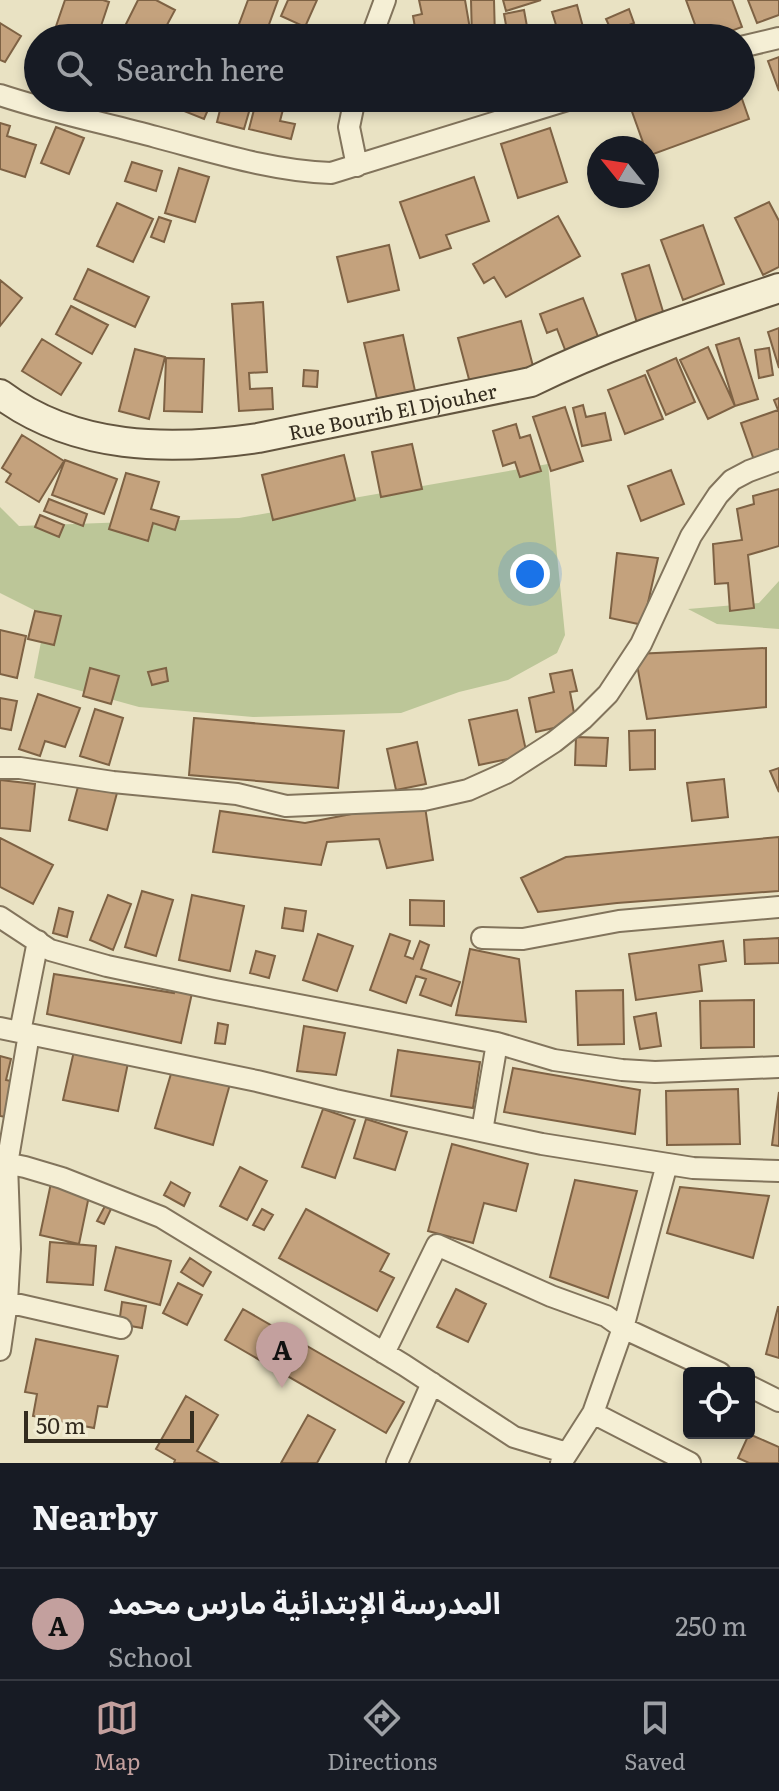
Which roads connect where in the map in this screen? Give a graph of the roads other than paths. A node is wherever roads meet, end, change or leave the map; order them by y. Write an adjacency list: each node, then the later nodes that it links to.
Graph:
1 (385, 0): 2 (street)
2 (376, 24)
3 (779, 38): 4 (street)
4 (755, 44)
5 (0, 95): 6 (street)
6 (24, 103)
7 (57, 112): 10 (street)
8 (352, 112): 10 (street)
9 (529, 112): 10 (street)
10 (357, 166)
11 (779, 288): 12 (main road, Rue Bourib El Djouher)
12 (0, 394)
13 (779, 460): 14 (street)
14 (0, 768)
15 (779, 907): 17 (street)
16 (0, 917): 18 (street)
17 (482, 938)
18 (44, 946): 19 (street); 20 (street)
19 (16, 1031): 22 (street); 23 (street)
20 (497, 1043): 21 (street); 22 (street)
21 (779, 1067)
22 (482, 1131): 24 (street)
23 (4, 1163): 26 (street); 30 (street)
24 (667, 1164): 25 (street); 28 (street)
25 (779, 1171)
26 (4, 1302): 27 (street); 29 (street)
27 (121, 1328)
28 (623, 1328): 30 (street); 31 (street); 35 (street)
29 (0, 1350)
30 (384, 1353): 32 (street)
31 (707, 1367)
32 (432, 1383): 36 (street); 37 (street)
33 (755, 1389): 34 (street)
34 (779, 1401)
35 (593, 1413): 36 (street); 38 (street)
36 (564, 1458)
37 (397, 1463)
38 (690, 1463)

